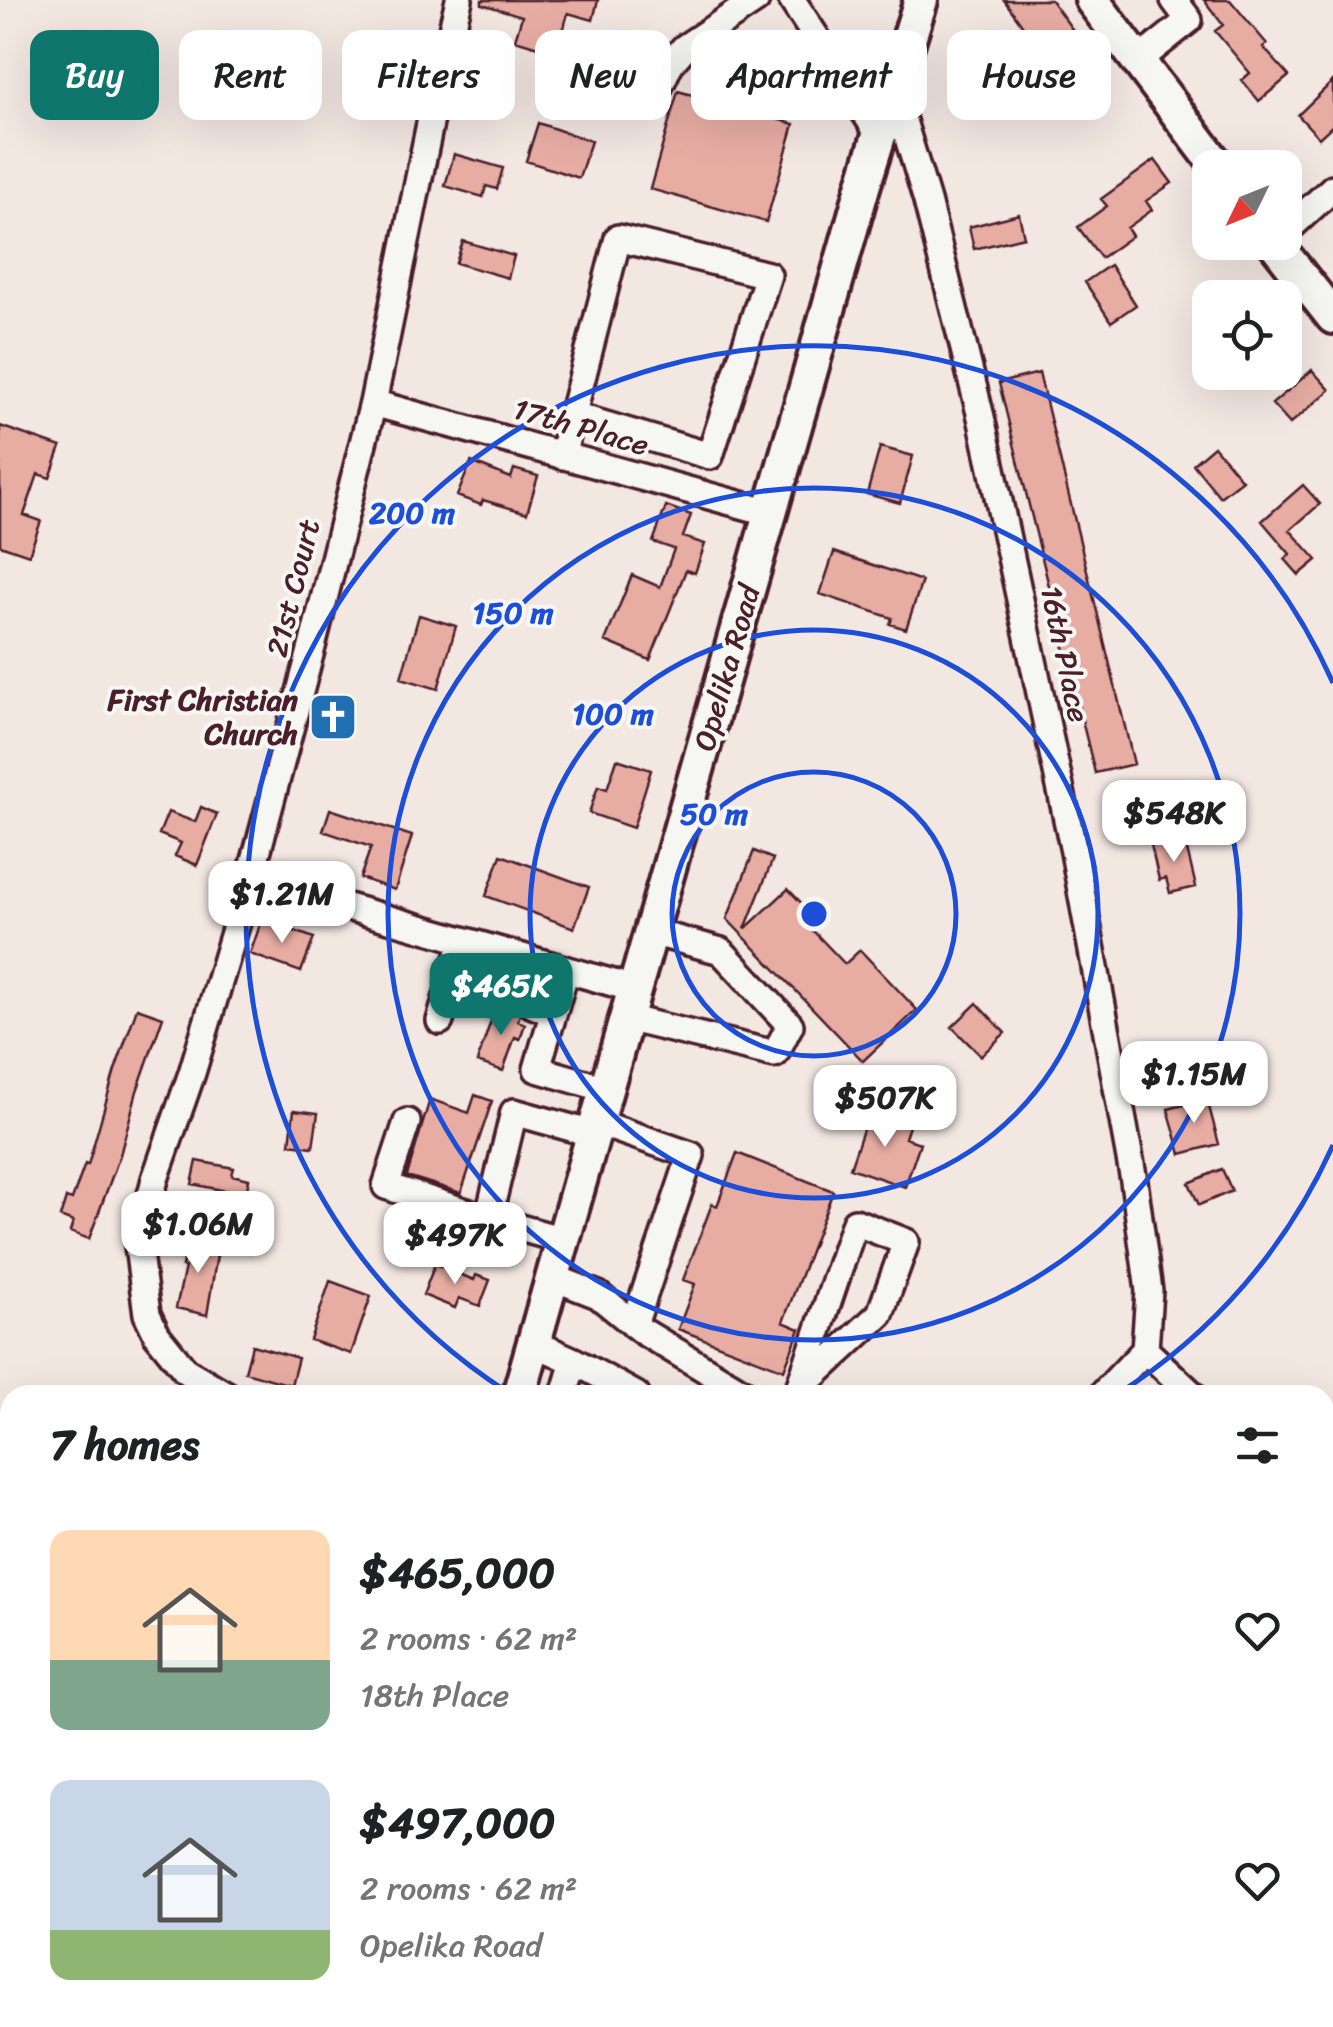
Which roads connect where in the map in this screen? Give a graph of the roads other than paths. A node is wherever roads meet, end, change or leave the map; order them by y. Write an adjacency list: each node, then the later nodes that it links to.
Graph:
1 (458, 0): 18 (street, 21st Court)
2 (756, 0): 9 (street)
3 (792, 0): 12 (street)
4 (920, 0): 7 (main road, Opelika Road)
5 (1092, 0): 8 (main road)
6 (1174, 0): 8 (street)
7 (912, 30)
8 (1139, 60): 13 (main road)
9 (671, 63)
10 (885, 120): 12 (main road, Opelika Road)
11 (902, 120): 40 (street, 16th Place)
12 (880, 136): 23 (main road, Opelika Road)
13 (1206, 150)
14 (1333, 188): 15 (street)
15 (1302, 216)
16 (1288, 260): 17 (main road)
17 (1333, 316)
18 (372, 403): 20 (street, 17th Place); 24 (street, 21st Court)
19 (572, 415): 20 (street); 21 (street); 21 (street)
20 (562, 456): 22 (street, 17th Place)
21 (710, 456): 22 (street)
22 (700, 494): 23 (street, 17th Place)
23 (771, 513): 25 (main road, Opelika Road)
24 (250, 879): 26 (street); 42 (street, 21st Court)
25 (650, 932): 30 (main road, Opelika Road); 30 (street)
26 (463, 941): 27 (street); 28 (street)
27 (566, 970): 29 (street); 30 (street)
28 (452, 980): 29 (street); 31 (street)
29 (519, 1004): 32 (street)
30 (630, 1004): 32 (main road, Opelika Road)
31 (440, 1020)
32 (606, 1089): 34 (main road, Opelika Road)
33 (407, 1122): 35 (street)
34 (595, 1128): 35 (street); 36 (main road, Opelika Road); 38 (street)
35 (488, 1218): 36 (street)
36 (563, 1240): 37 (main road, Opelika Road)
37 (552, 1277): 38 (street); 39 (main road, Opelika Road)
38 (634, 1325): 46 (street)
39 (534, 1343): 41 (street); 43 (main road, Opelika Road)
40 (1145, 1350): 49 (street); 50 (street)
41 (574, 1361): 44 (street); 45 (street)
42 (210, 1385)
43 (522, 1385)
44 (567, 1385)
45 (618, 1385)
46 (732, 1385)
47 (799, 1385): 48 (street)
48 (805, 1385)
49 (1112, 1385)
50 (1182, 1385)

